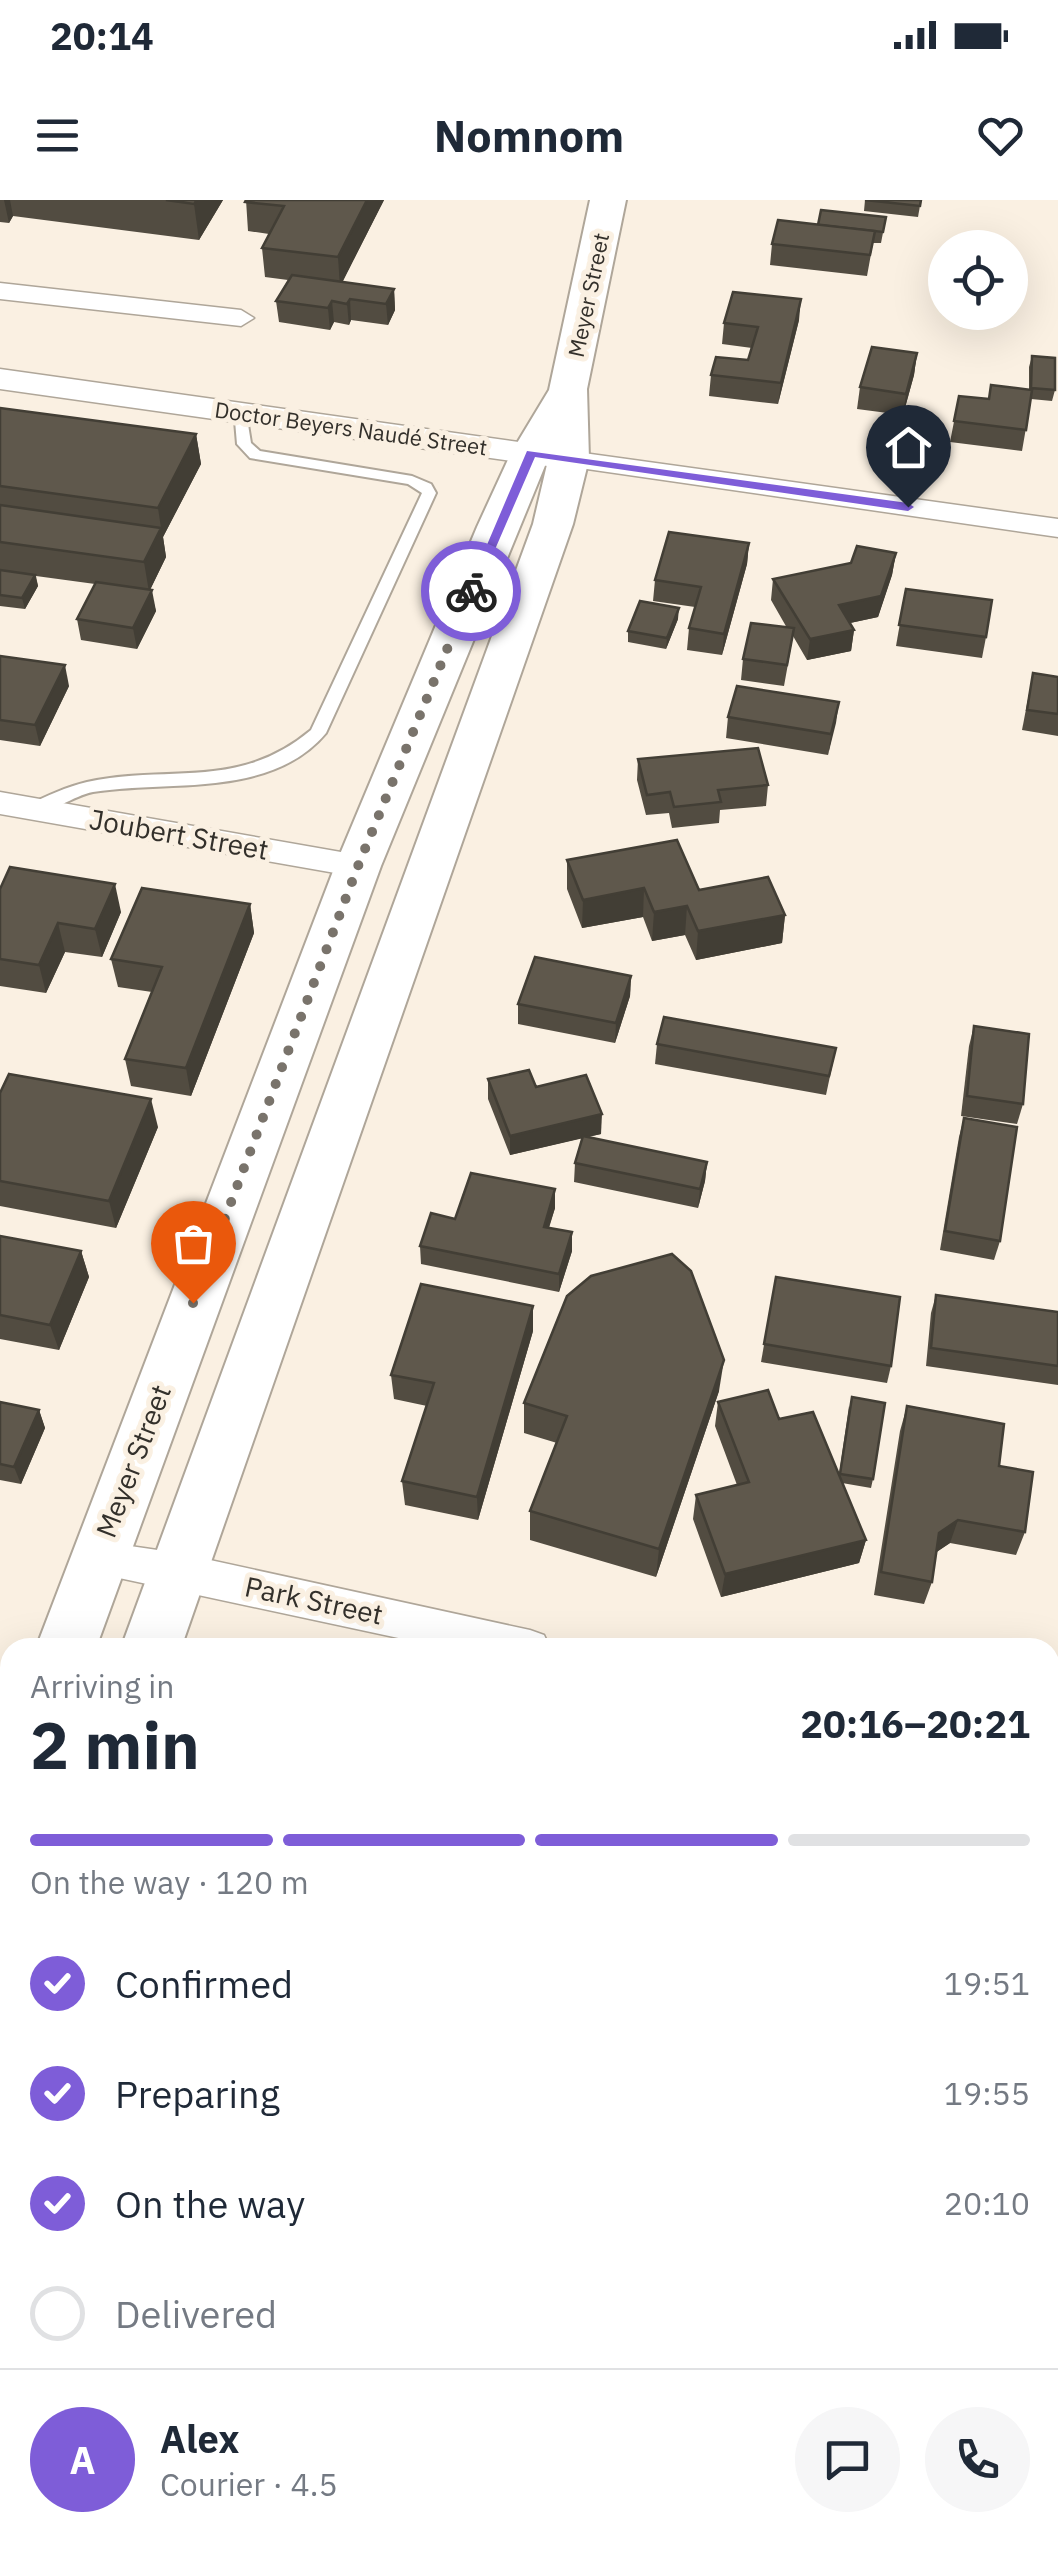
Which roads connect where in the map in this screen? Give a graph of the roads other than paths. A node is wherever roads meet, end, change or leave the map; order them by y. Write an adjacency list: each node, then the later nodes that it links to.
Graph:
1 (608, 200): 6 (main road, Meyer Street)
2 (0, 291): 3 (street)
3 (241, 318)
4 (0, 379): 5 (street, Doctor Beyers Naudé Street)
5 (239, 412): 6 (street, Doctor Beyers Naudé Street); 9 (lane)
6 (550, 456): 7 (street, Doctor Beyers Naudé Street); 10 (main road, Meyer Street); 12 (main road)
7 (1058, 528)
8 (0, 804): 9 (street, Joubert Street)
9 (34, 809): 10 (street, Joubert Street)
10 (358, 866): 11 (main road, Meyer Street)
11 (96, 1558): 12 (street, Park Street); 13 (main road, Meyer Street)
12 (178, 1571): 14 (main road); 15 (street, Park Street)
13 (69, 1638)
14 (155, 1638)
15 (484, 1638)

